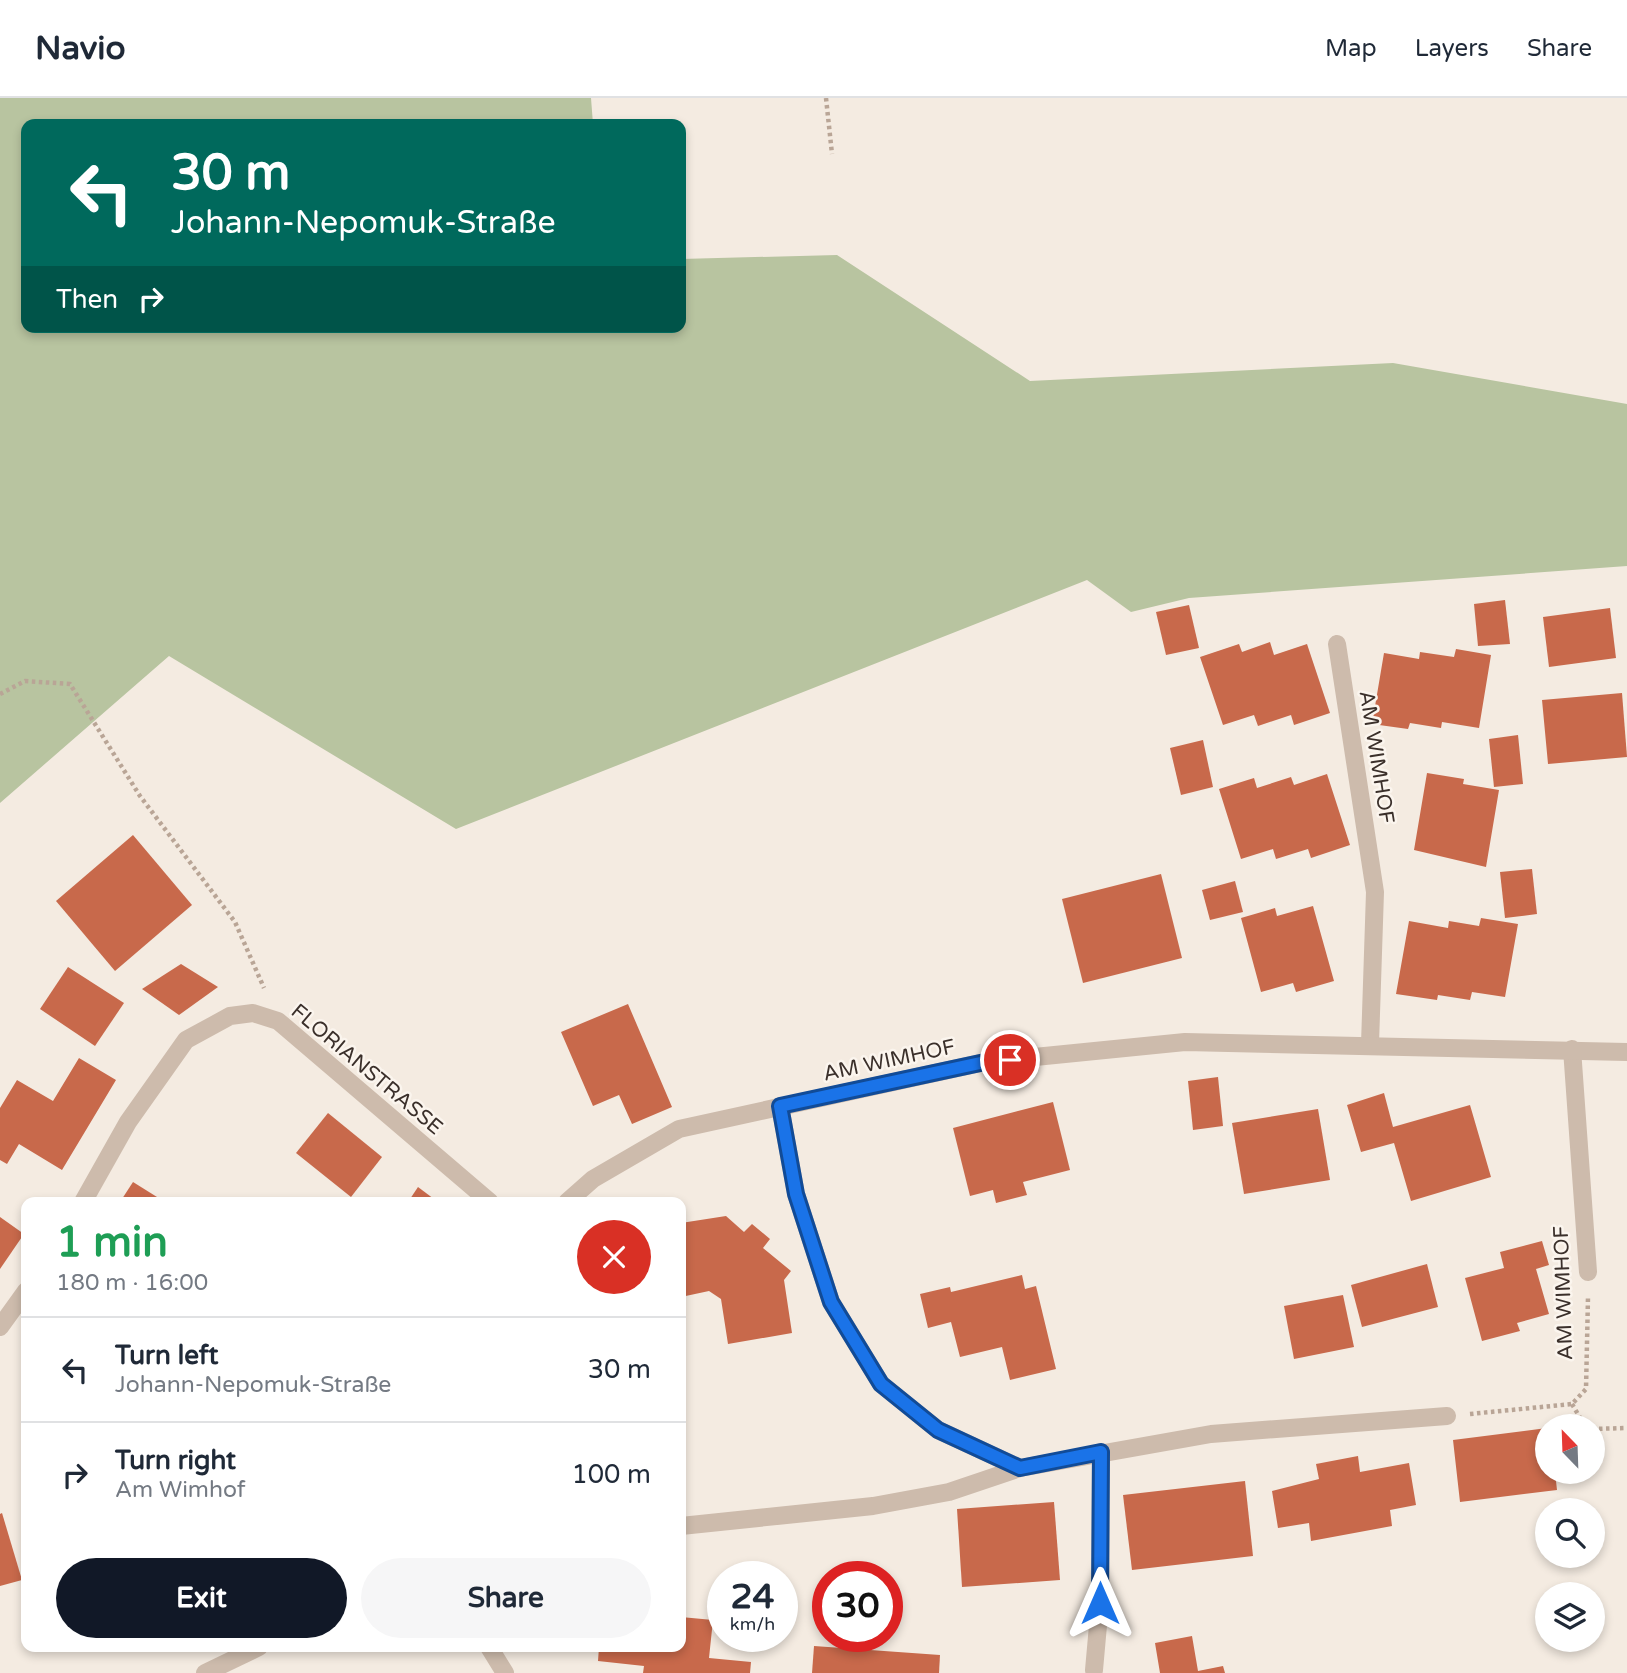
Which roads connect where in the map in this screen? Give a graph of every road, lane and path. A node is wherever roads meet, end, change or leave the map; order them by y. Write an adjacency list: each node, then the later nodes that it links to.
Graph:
1 (826, 98): 2 (path)
2 (832, 154)
3 (1337, 644): 6 (street, AM WIMHOF)
4 (0, 694): 5 (path)
5 (278, 1021): 10 (street, FLORIANSTRASSE); 11 (street, FLORIANSTRASSE)
6 (1370, 1044): 7 (street, AM WIMHOF); 9 (street, AM WIMHOF)
7 (1572, 1049): 8 (street, AM WIMHOF); 13 (street, AM WIMHOF)
8 (1627, 1052)
9 (780, 1106): 12 (street, AM WIMHOF); 22 (street)
10 (86, 1197)
11 (484, 1197)
12 (573, 1197)
13 (1588, 1272): 16 (path, AM WIMHOF)
14 (21, 1298): 15 (street)
15 (0, 1327)
16 (1572, 1404): 17 (path); 18 (path)
17 (1578, 1414)
18 (1447, 1416): 21 (street)
19 (1627, 1427): 20 (path)
20 (1605, 1428)
21 (1101, 1452): 22 (street); 26 (street)
22 (1020, 1468): 23 (street)
23 (686, 1525)
24 (249, 1652): 27 (street)
25 (492, 1652): 28 (street)
26 (1094, 1670)
27 (205, 1673)
28 (505, 1673)

